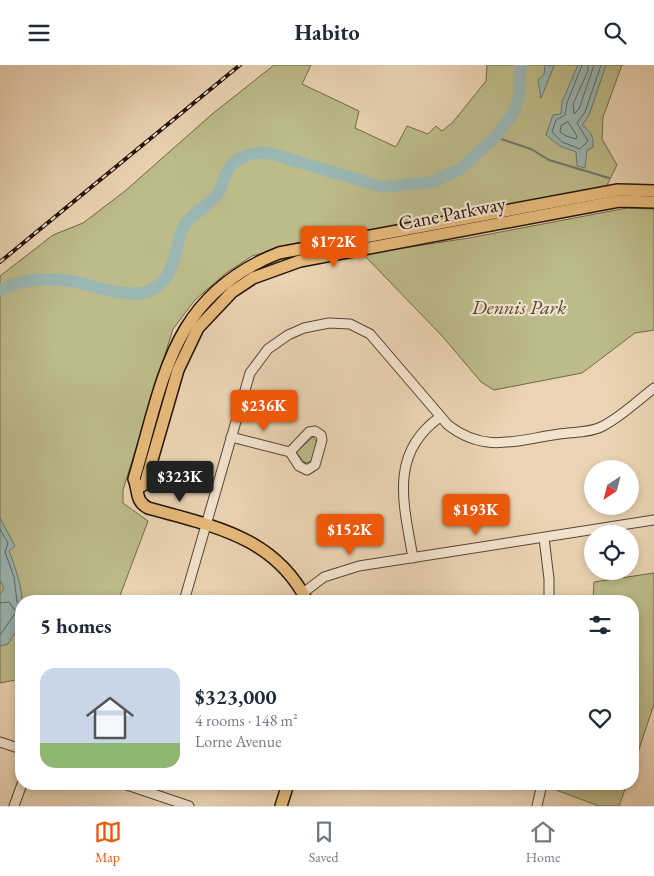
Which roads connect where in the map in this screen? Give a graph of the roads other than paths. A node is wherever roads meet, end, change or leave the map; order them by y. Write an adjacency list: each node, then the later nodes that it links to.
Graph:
1 (654, 191): 7 (main road, Cane Parkway)
2 (654, 202): 7 (main road, Cane Parkway)
3 (654, 388): 4 (street)
4 (440, 417): 5 (street); 11 (street)
5 (231, 437): 6 (street); 9 (street)
6 (290, 452)
7 (138, 488): 9 (main road)
8 (654, 520): 10 (street)
9 (207, 525): 12 (street); 13 (main road)
10 (544, 538): 11 (street); 15 (street)
11 (413, 558): 14 (street)
12 (186, 595)
13 (303, 595)
14 (307, 595)
15 (549, 595)
16 (0, 742): 17 (street)
17 (15, 747)
18 (20, 790): 22 (street)
19 (142, 790): 23 (street)
20 (286, 790): 24 (main road)
21 (541, 790): 25 (street)
22 (14, 806)
23 (189, 806)
24 (281, 806)
25 (537, 806)

